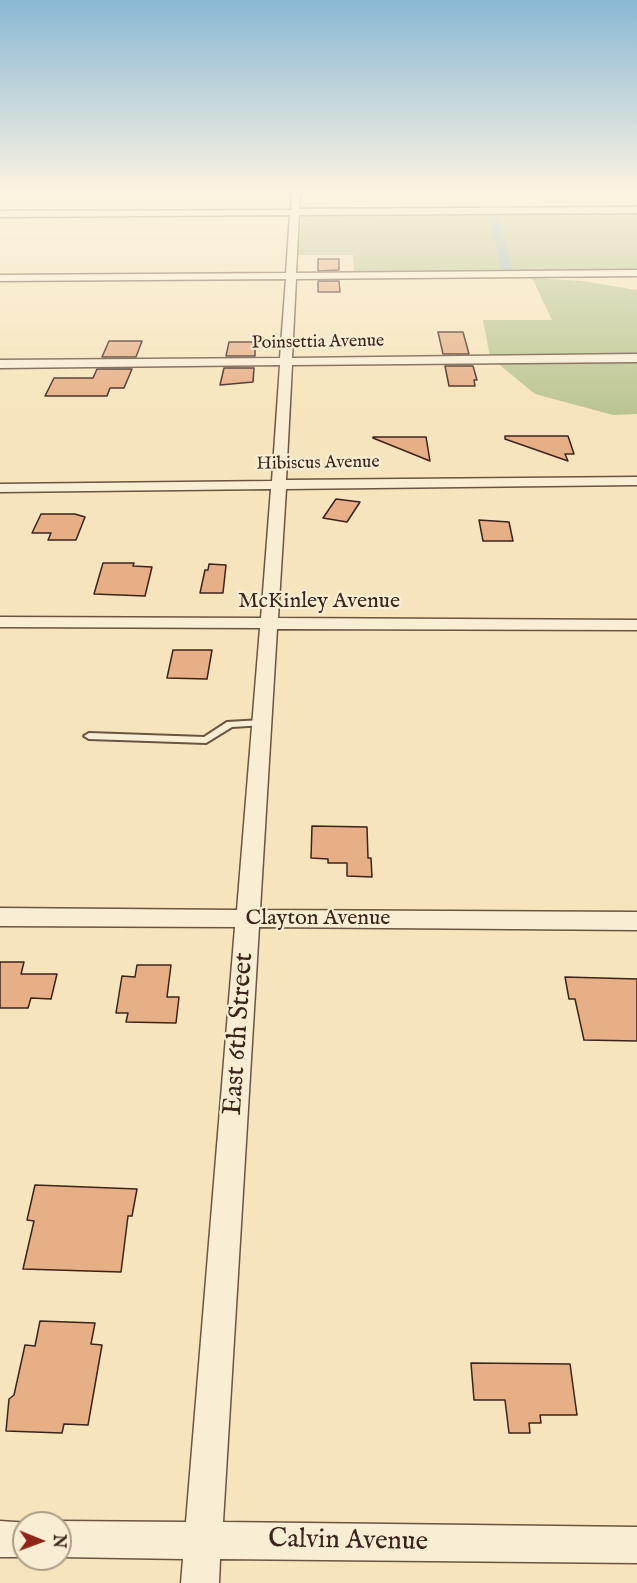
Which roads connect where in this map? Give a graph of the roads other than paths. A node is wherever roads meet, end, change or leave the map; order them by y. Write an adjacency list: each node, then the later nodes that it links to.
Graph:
1 (292, 266): 3 (street, East 6th Street)
2 (637, 273): 3 (street)
3 (291, 276): 4 (street); 6 (street, East 6th Street)
4 (0, 278)
5 (637, 358): 6 (street, Poinsettia Avenue)
6 (286, 361): 7 (street, Poinsettia Avenue); 9 (street, East 6th Street)
7 (0, 364)
8 (637, 481): 9 (street, Hibiscus Avenue)
9 (279, 484): 10 (street, Hibiscus Avenue); 12 (street, East 6th Street)
10 (0, 488)
11 (0, 622): 12 (street, McKinley Avenue)
12 (269, 624): 13 (street, McKinley Avenue); 14 (street, East 6th Street)
13 (637, 626)
14 (262, 723): 15 (lane); 17 (street, East 6th Street)
15 (89, 736)
16 (0, 917): 17 (street, Clayton Avenue)
17 (248, 918): 18 (street, Clayton Avenue); 20 (street, East 6th Street)
18 (637, 921)
19 (72, 1539): 20 (street, Calvin Avenue)
20 (203, 1541): 21 (street, Calvin Avenue); 22 (street, East 6th Street)
21 (637, 1545)
22 (200, 1583)

